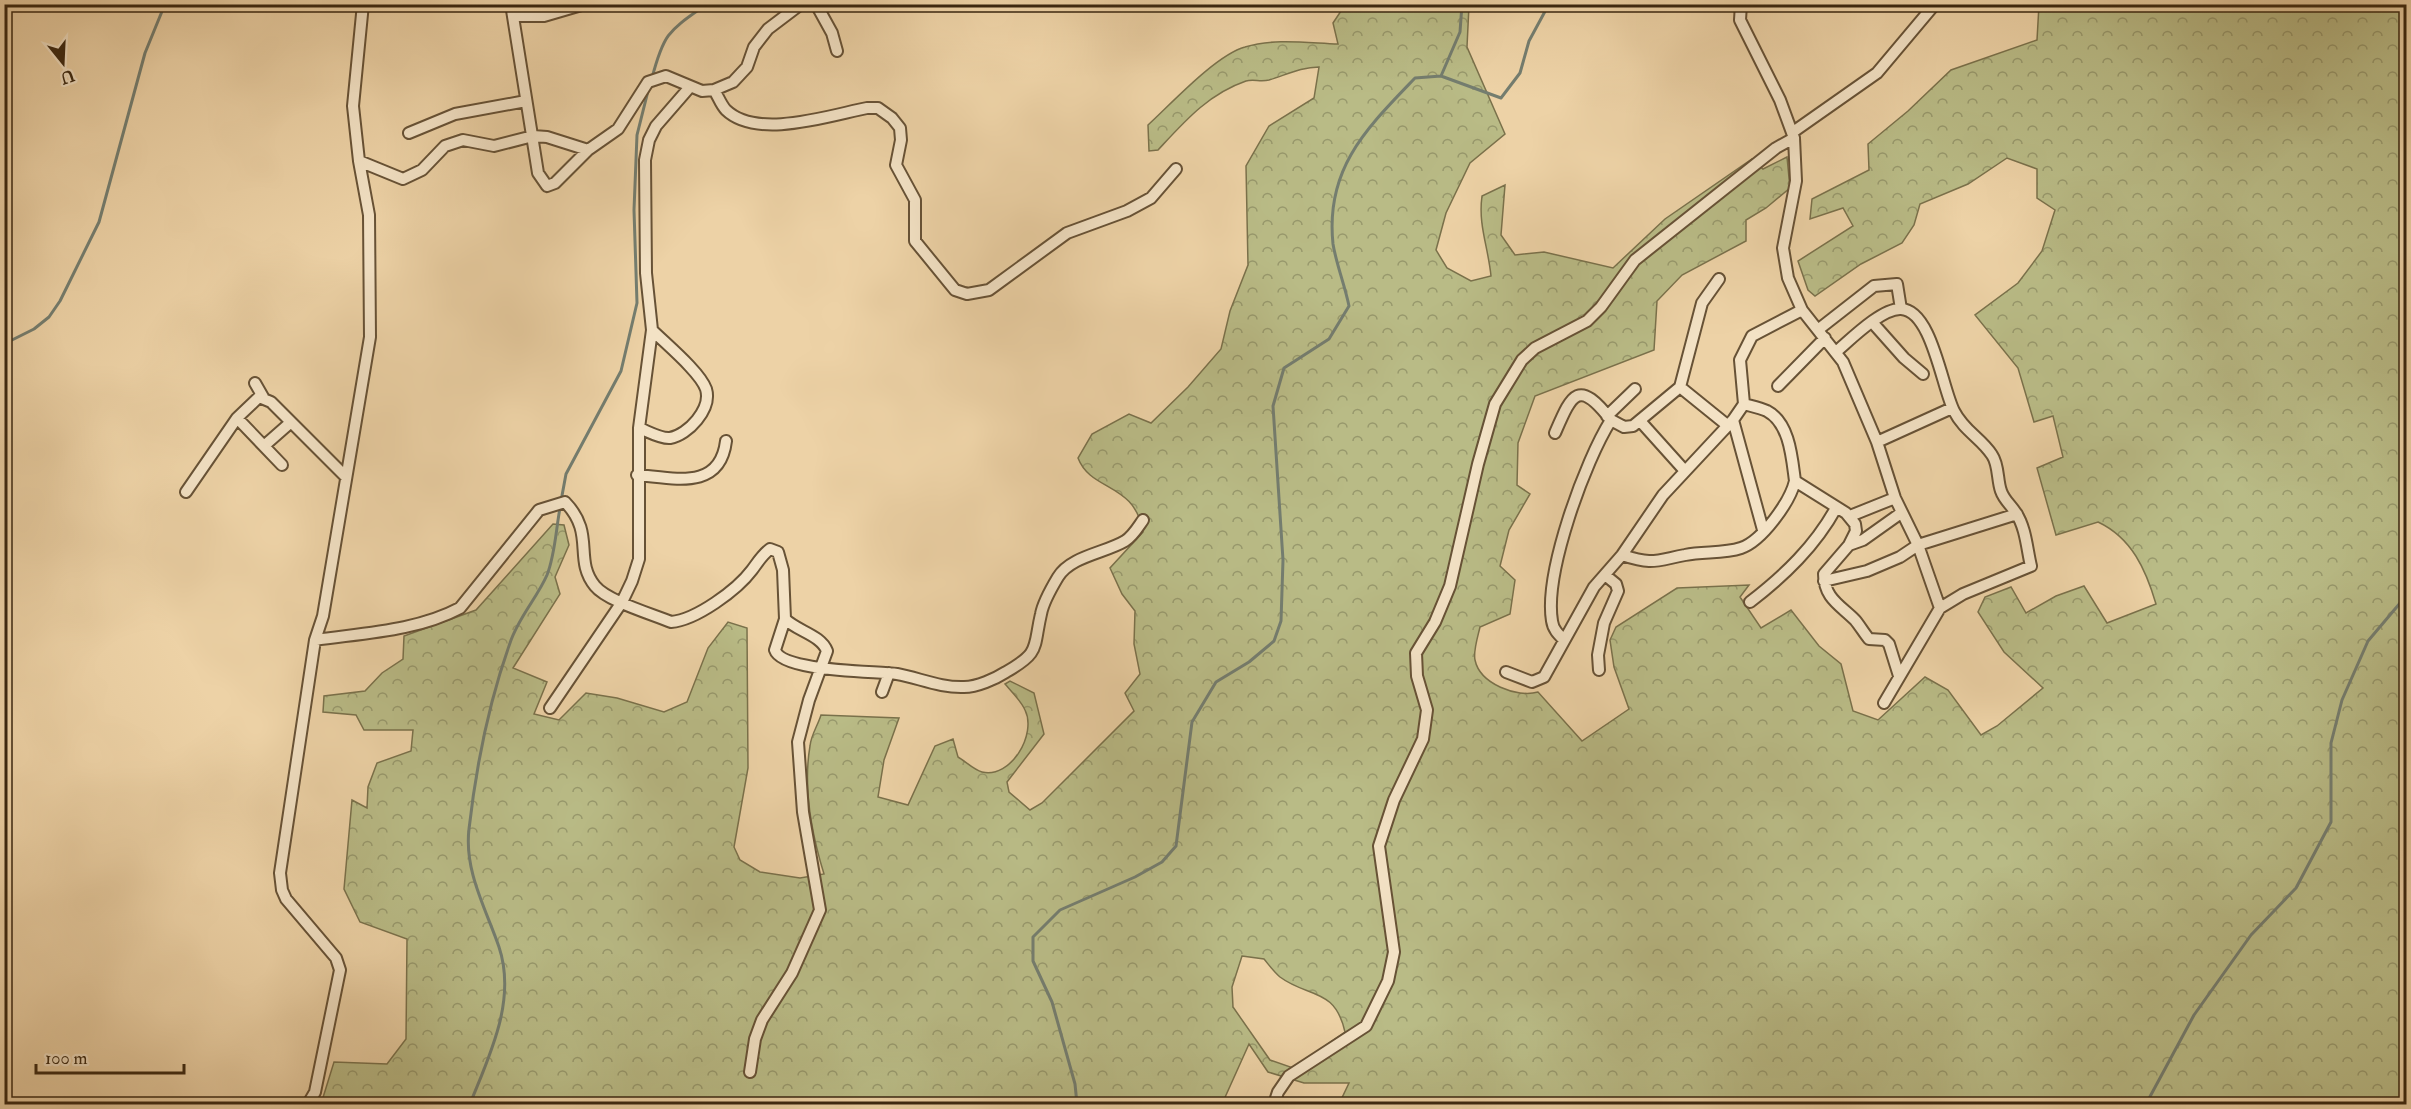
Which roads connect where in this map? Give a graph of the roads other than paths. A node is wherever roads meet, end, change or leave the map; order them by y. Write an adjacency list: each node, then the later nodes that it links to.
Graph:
1 (363, 4): 17 (street)
2 (511, 4): 8 (street)
3 (585, 4): 8 (street)
4 (801, 4): 11 (street)
5 (816, 4): 9 (street)
6 (1741, 4): 14 (street)
7 (1935, 4): 14 (street)
8 (513, 16): 12 (street)
9 (837, 51)
10 (689, 88): 11 (street); 16 (street); 23 (street)
11 (714, 90): 18 (street)
12 (526, 101): 13 (street); 15 (street)
13 (409, 133)
14 (1793, 135): 21 (street); 78 (street)
15 (532, 136): 16 (street); 16 (street); 17 (street)
16 (588, 150)
17 (359, 161): 47 (street)
18 (1176, 169)
19 (1719, 279): 29 (street)
20 (1902, 309): 22 (street); 24 (street); 33 (street)
21 (1802, 310): 24 (street); 32 (street)
22 (1872, 322): 25 (street); 26 (street)
23 (652, 330): 39 (street); 39 (street)
24 (1822, 333): 25 (street); 28 (street)
25 (1837, 351): 42 (street)
26 (1923, 374)
27 (255, 383): 31 (street)
28 (1779, 386)
29 (1680, 387): 36 (street); 38 (street)
30 (1635, 389): 35 (street)
31 (263, 397): 34 (street); 37 (street)
32 (1744, 404): 38 (street); 48 (street)
33 (1952, 408): 42 (street); 53 (street)
34 (237, 418): 43 (street); 49 (street)
35 (1609, 418): 36 (street); 40 (street); 67 (street)
36 (1641, 422): 45 (street)
37 (290, 423): 43 (street); 47 (street)
38 (1730, 423): 45 (street); 56 (street)
39 (639, 428): 46 (street)
40 (1555, 433)
41 (726, 441): 46 (street)
42 (1877, 442): 50 (street)
43 (265, 446): 44 (street)
44 (282, 465)
45 (1685, 471): 59 (street)
46 (638, 476): 62 (street)
47 (346, 477): 66 (street)
48 (1795, 481): 51 (street); 56 (street)
49 (186, 492)
50 (1895, 498): 52 (street); 54 (street)
51 (1836, 508): 54 (street); 63 (street)
52 (1902, 513): 57 (street); 58 (street)
53 (2017, 514): 58 (street); 64 (street)
54 (1850, 516): 57 (street)
55 (1143, 520): 71 (street)
56 (1763, 530): 59 (street)
57 (1849, 544): 61 (street)
58 (1918, 545): 61 (street); 64 (street)
59 (1622, 555): 60 (street)
60 (1605, 575): 67 (street); 69 (street)
61 (1824, 581): 72 (street)
62 (622, 602): 65 (street); 66 (street); 75 (street)
63 (1750, 602)
64 (1940, 608): 72 (street)
65 (785, 619): 68 (street); 68 (street)
66 (315, 640): 77 (street)
67 (1564, 640): 70 (street)
68 (820, 668): 71 (street); 76 (street)
69 (1599, 670)
70 (1506, 672)
71 (889, 673): 73 (street)
72 (1899, 676): 74 (street)
73 (882, 692)
74 (1884, 703)
75 (550, 708)
76 (750, 1072)
77 (308, 1104)
78 (1274, 1104)

